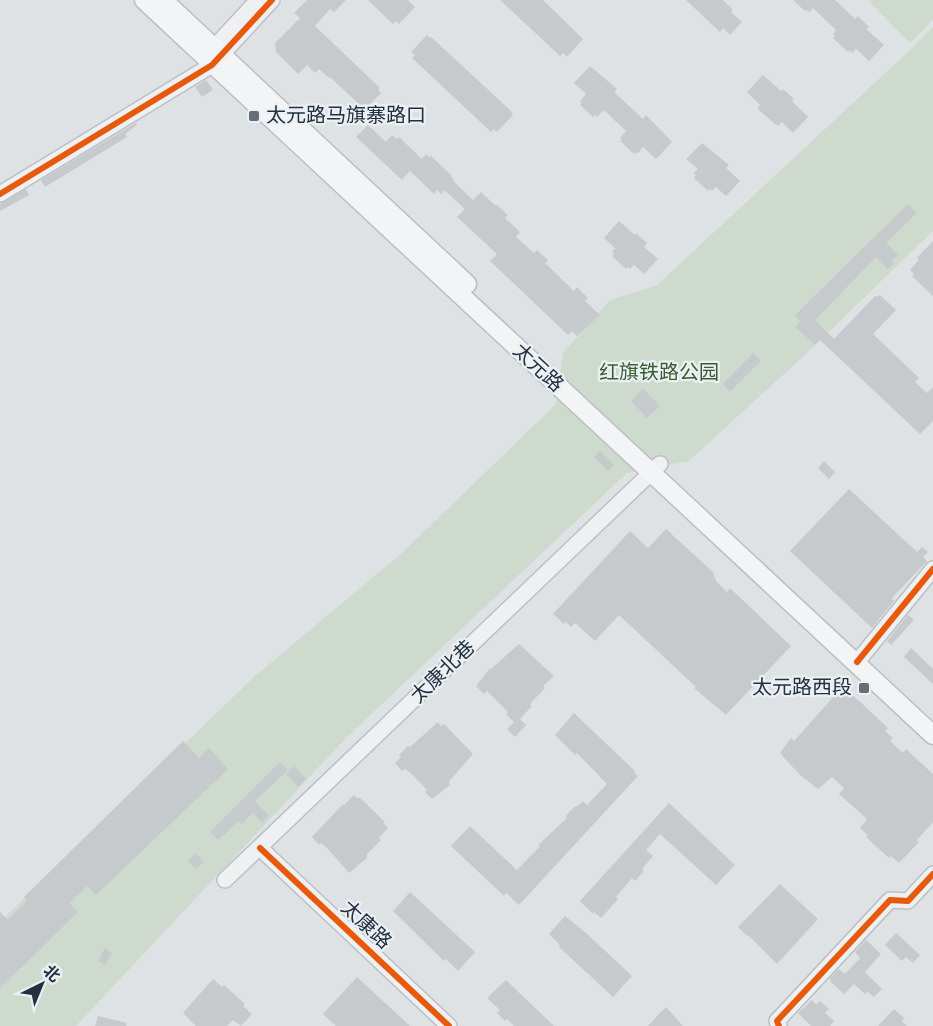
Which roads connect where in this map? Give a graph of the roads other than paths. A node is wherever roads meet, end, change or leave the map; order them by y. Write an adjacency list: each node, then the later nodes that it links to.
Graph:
1 (144, 0): 5 (main road, 太元路)
2 (163, 0): 5 (main road, 太元路)
3 (258, 0): 5 (street)
4 (272, 0): 5 (street)
5 (213, 56): 6 (street); 7 (main road, 太元路)
6 (0, 194)
7 (655, 468): 9 (main road, 太元路); 12 (street, 太康北巷)
8 (933, 569): 9 (street)
9 (860, 658): 10 (main road, 太元路); 11 (main road, 太元路)
10 (933, 719)
11 (933, 735)
12 (260, 848): 14 (street, 太康北巷); 15 (street, 太康路)
13 (933, 874): 16 (street)
14 (225, 880)
15 (449, 1026)
16 (779, 1026)

